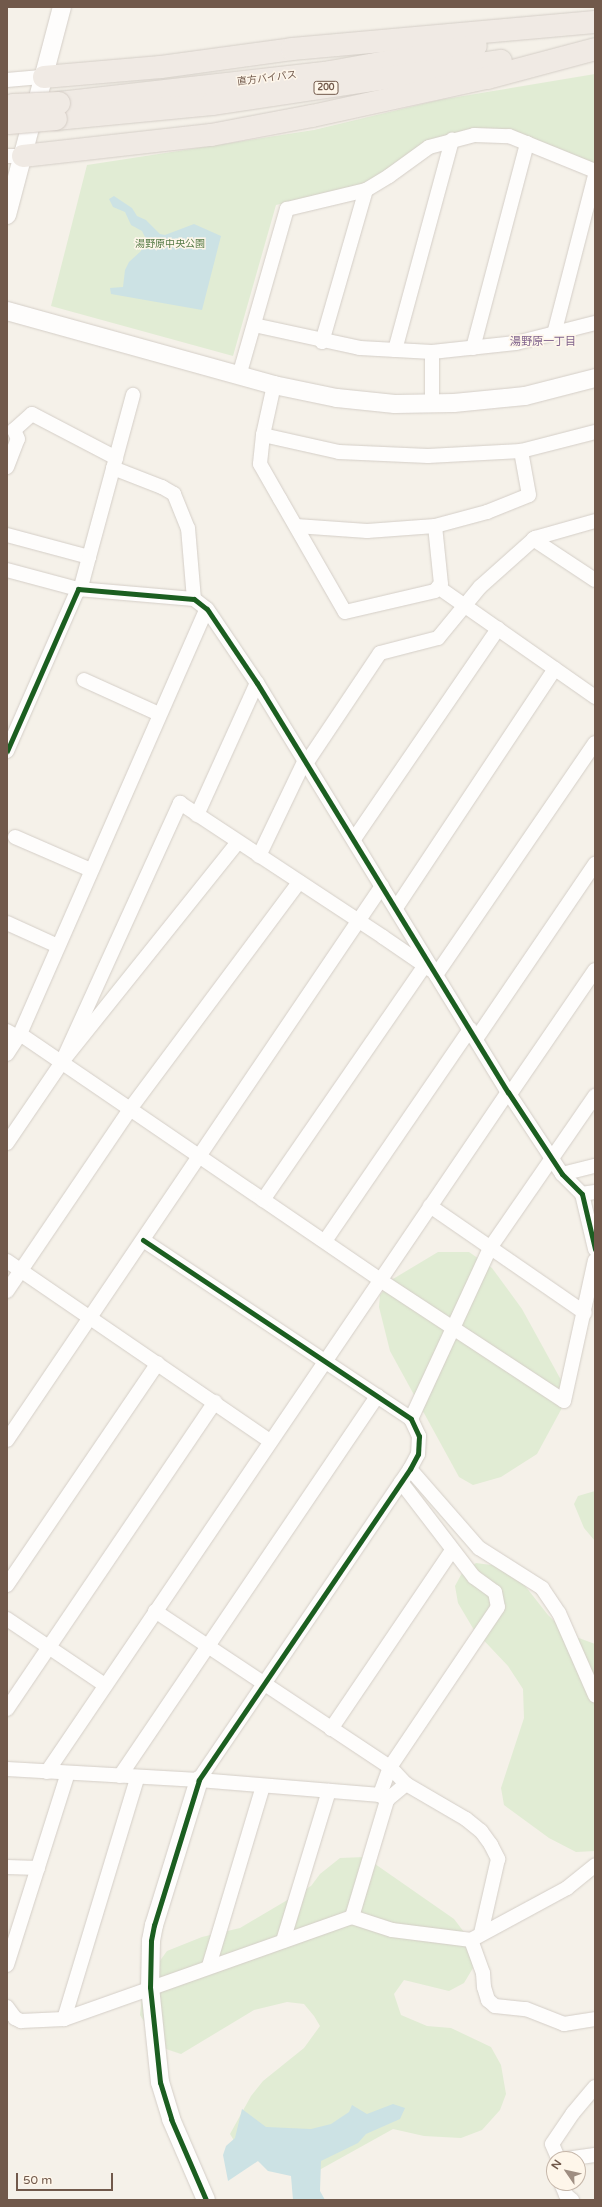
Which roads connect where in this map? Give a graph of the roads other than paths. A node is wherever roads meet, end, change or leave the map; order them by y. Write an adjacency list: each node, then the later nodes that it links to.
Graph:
1 (62, 7): 5 (street)
2 (595, 23): 5 (highway); 7 (highway, 直方バイパス / 200)
3 (595, 45): 7 (highway, 直方バイパス / 200)
4 (595, 49): 11 (highway)
5 (44, 77): 6 (street); 11 (street)
6 (7, 80)
7 (57, 111): 8 (highway, 直方バイパス / 200, bridge)
8 (9, 114)
9 (452, 140): 10 (street); 14 (street); 22 (street)
10 (527, 143): 12 (street); 21 (street)
11 (15, 156): 15 (street)
12 (595, 170)
13 (595, 175): 19 (street)
14 (366, 190): 18 (street); 20 (street)
15 (7, 215)
16 (7, 311): 24 (street)
17 (595, 323): 19 (street)
18 (254, 325): 20 (street); 24 (street)
19 (554, 334): 21 (street)
20 (322, 342): 22 (street)
21 (473, 348): 23 (street)
22 (395, 350): 23 (street)
23 (432, 352): 28 (street)
24 (239, 376): 26 (street)
25 (595, 378): 28 (street)
26 (274, 386): 28 (street); 30 (street)
27 (133, 395): 32 (street)
28 (432, 404)
29 (595, 432): 31 (street)
30 (263, 435): 31 (street); 35 (street)
31 (521, 451): 36 (street)
32 (114, 463): 33 (street); 39 (street); 44 (street)
33 (7, 467)
34 (595, 521): 38 (street)
35 (296, 526): 36 (street); 42 (street)
36 (435, 526): 42 (street)
37 (7, 535): 39 (street)
38 (533, 539): 41 (street); 45 (street)
39 (89, 557): 43 (street)
40 (7, 570): 43 (street)
41 (595, 580)
42 (438, 587): 45 (street)
43 (79, 590): 44 (street); 54 (street)
44 (194, 600): 46 (street)
45 (463, 605): 47 (street); 55 (street)
46 (207, 609): 50 (street); 52 (street)
47 (498, 629): 48 (street); 58 (street)
48 (555, 669): 51 (street); 65 (street)
49 (84, 680): 52 (street)
50 (258, 683): 55 (street); 56 (street)
51 (594, 693)
52 (159, 714): 62 (street)
53 (595, 743): 70 (street)
54 (7, 751)
55 (306, 761): 58 (street); 60 (street)
56 (197, 815): 59 (street); 74 (street)
57 (15, 837): 62 (street)
58 (354, 839): 64 (street)
59 (238, 842): 60 (street); 74 (street)
60 (259, 856): 63 (street)
61 (595, 864): 72 (street)
62 (91, 870): 68 (street)
63 (299, 882): 67 (street); 77 (street)
64 (382, 886): 65 (street); 67 (street)
65 (396, 908): 70 (street)
66 (7, 922): 68 (street)
67 (360, 922): 70 (street); 79 (street)
68 (58, 946): 71 (street)
69 (595, 970): 75 (street)
70 (432, 971): 72 (street); 84 (street)
71 (15, 1034): 73 (street); 74 (street)
72 (473, 1034): 75 (street); 87 (street)
73 (7, 1054)
74 (62, 1062): 77 (street); 78 (street)
75 (509, 1093): 80 (street); 85 (street)
76 (595, 1096): 80 (street)
77 (130, 1109): 79 (street); 92 (street)
78 (7, 1143)
79 (200, 1156): 84 (street); 86 (street)
80 (551, 1158): 82 (street); 88 (street)
81 (595, 1166): 82 (street)
82 (562, 1174): 83 (street)
83 (588, 1193): 89 (street)
84 (263, 1200): 87 (street)
85 (430, 1206): 88 (street); 93 (street)
86 (143, 1240): 96 (street); 98 (street)
87 (325, 1241): 93 (street)
88 (490, 1248): 95 (street); 97 (street)
89 (595, 1249)
90 (595, 1260): 95 (street)
91 (7, 1261): 92 (street)
92 (21, 1270): 94 (street); 96 (street)
93 (380, 1280): 97 (street); 98 (street)
94 (7, 1291)
95 (585, 1313): 97 (street)
96 (91, 1317): 99 (street); 103 (street)
97 (454, 1328): 102 (street)
98 (325, 1360): 100 (street); 104 (street)
99 (158, 1363): 101 (street); 108 (street)
100 (377, 1396): 102 (street); 111 (street)
101 (215, 1402): 104 (street); 112 (street)
102 (411, 1419): 105 (street)
103 (7, 1440)
104 (270, 1441): 109 (street)
105 (410, 1469): 106 (street); 115 (street)
106 (401, 1482): 107 (street); 113 (street)
107 (452, 1550): 117 (street); 118 (street)
108 (7, 1585)
109 (155, 1611): 111 (street); 114 (street)
110 (7, 1618): 112 (street)
111 (206, 1646): 113 (street); 122 (street)
112 (49, 1647): 114 (street); 116 (street)
113 (264, 1684): 117 (street); 124 (street)
114 (105, 1685): 120 (street)
115 (595, 1695)
116 (7, 1709)
117 (331, 1728): 118 (street)
118 (390, 1767): 125 (street); 128 (street)
119 (7, 1769): 120 (street)
120 (47, 1772): 121 (street)
121 (68, 1773): 122 (street); 131 (street)
122 (120, 1776): 123 (street)
123 (137, 1778): 124 (street); 139 (street)
124 (199, 1780): 126 (street); 137 (street)
125 (406, 1784): 128 (street); 133 (street)
126 (263, 1786): 127 (street); 136 (street)
127 (329, 1791): 128 (street); 134 (street)
128 (384, 1797): 132 (street)
129 (595, 1865): 133 (street)
130 (7, 1867): 131 (street)
131 (38, 1868): 135 (street)
132 (352, 1917): 133 (street); 134 (street)
133 (476, 1936): 140 (street)
134 (283, 1941): 136 (street)
135 (7, 1965)
136 (209, 1966): 137 (street)
137 (150, 1987): 139 (street); 144 (street)
138 (7, 2006): 139 (street)
139 (64, 2019)
140 (595, 2019)
141 (595, 2087): 142 (street)
142 (556, 2151)
143 (564, 2191): 145 (street)
144 (206, 2200)
145 (572, 2200)

